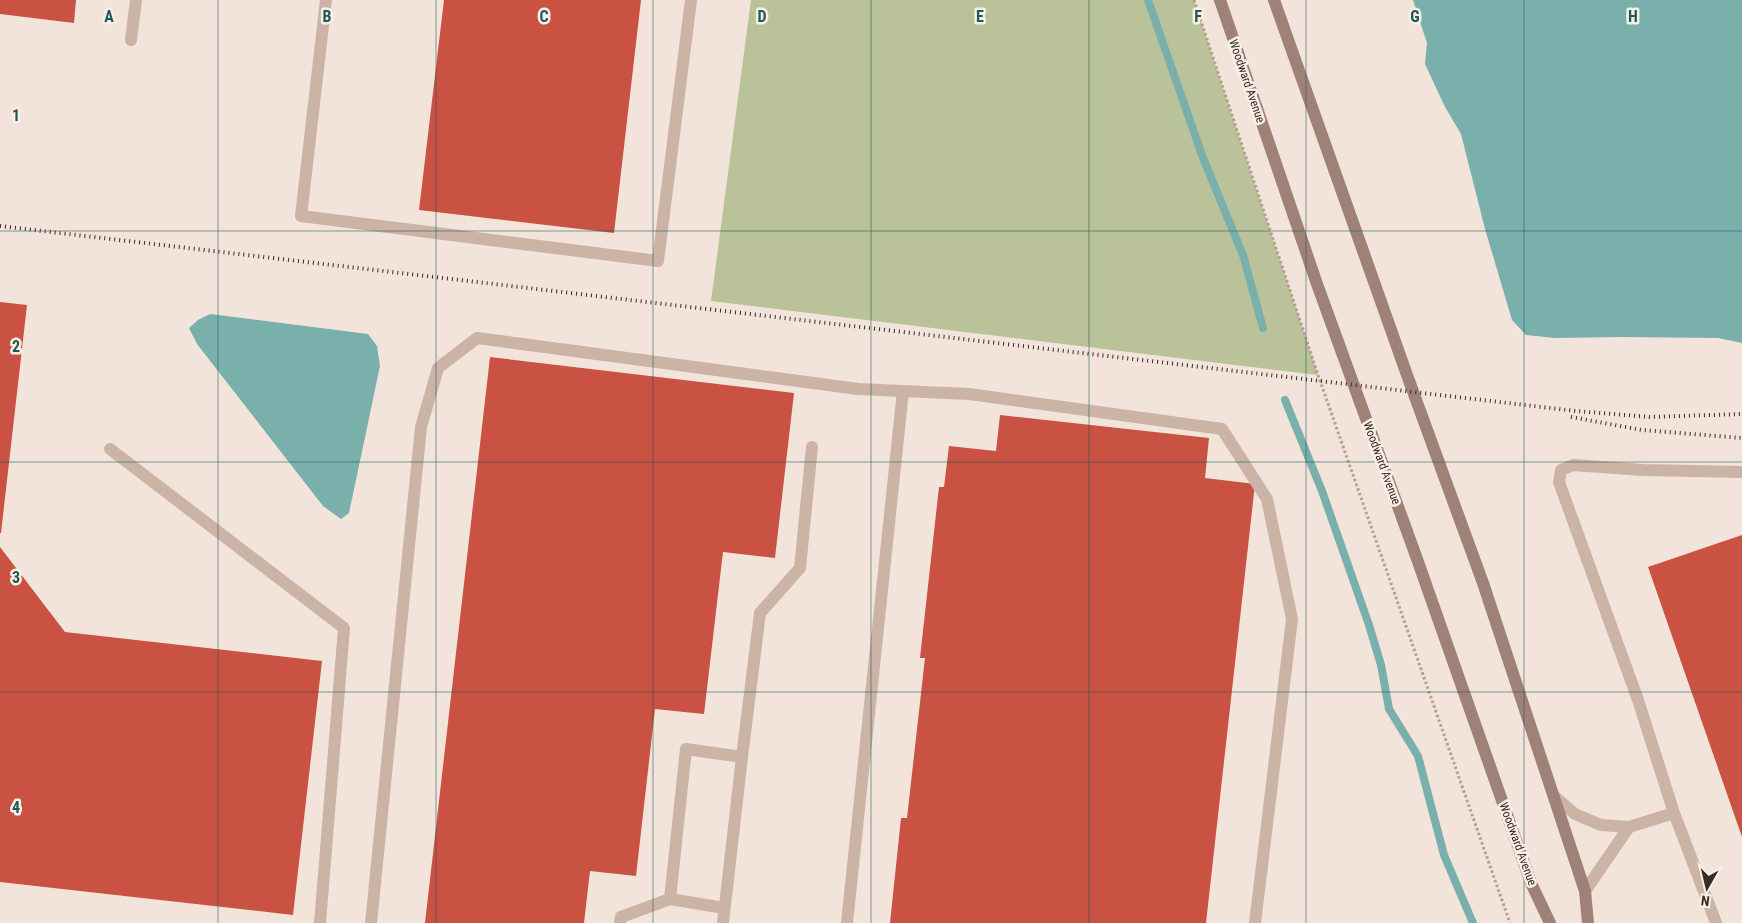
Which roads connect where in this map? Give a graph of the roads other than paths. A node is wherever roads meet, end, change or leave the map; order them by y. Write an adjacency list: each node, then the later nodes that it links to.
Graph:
1 (136, 0): 6 (lane)
2 (326, 0): 3 (lane)
3 (691, 0)
4 (1220, 0): 24 (street, Woodward Avenue)
5 (1274, 0): 12 (street)
6 (131, 40)
7 (903, 391): 19 (lane); 22 (lane); 23 (lane)
8 (812, 447): 11 (lane)
9 (110, 449): 18 (lane)
10 (1742, 472): 13 (lane)
11 (742, 757): 16 (lane); 17 (lane)
12 (1554, 796): 14 (lane); 15 (street)
13 (1674, 813): 14 (lane); 26 (lane)
14 (1628, 827): 15 (lane)
15 (1585, 891): 25 (street)
16 (670, 899): 17 (lane); 20 (lane)
17 (724, 908): 21 (lane)
18 (320, 923)
19 (371, 923)
20 (620, 923)
21 (723, 923)
22 (847, 923)
23 (1255, 923)
24 (1550, 923)
25 (1588, 923)
26 (1716, 923)

